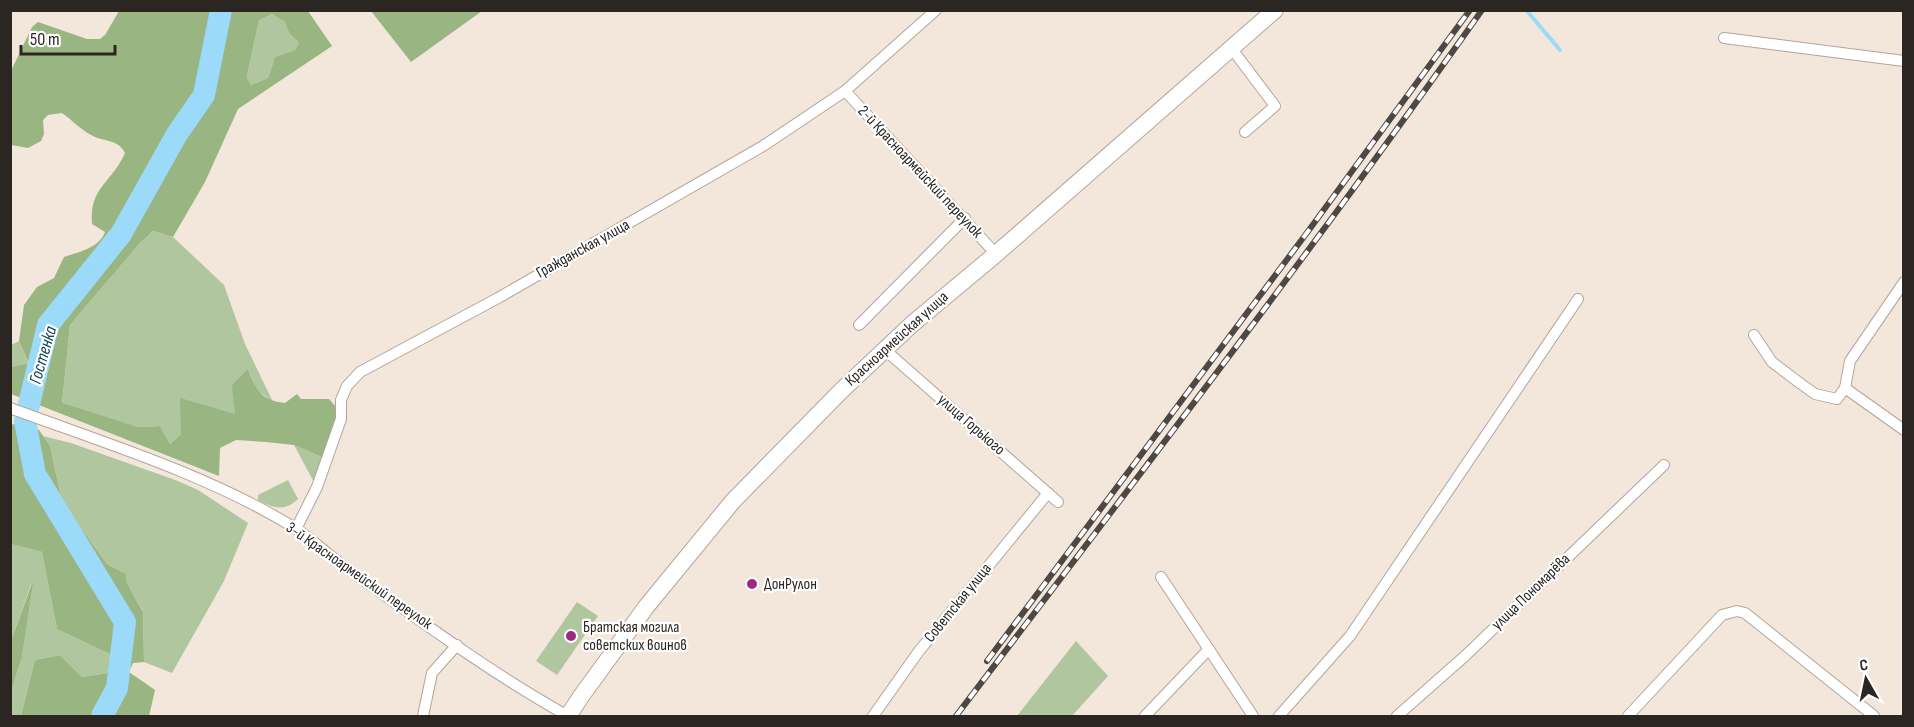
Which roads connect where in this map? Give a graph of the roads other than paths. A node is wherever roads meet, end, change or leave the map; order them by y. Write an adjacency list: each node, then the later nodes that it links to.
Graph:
1 (936, 10): 6 (street, Гражданская улица)
2 (1275, 10): 4 (main road, Красноармейская улица)
3 (1724, 38): 5 (street)
4 (1232, 49): 7 (street); 9 (main road, Красноармейская улица)
5 (1904, 61)
6 (845, 91): 8 (street, 2-й Красноармейский переулок); 21 (street, Гражданская улица)
7 (1245, 132)
8 (965, 218): 9 (street, 2-й Красноармейский переулок); 12 (street)
9 (996, 254): 14 (main road, Красноармейская улица)
10 (1904, 282): 15 (street)
11 (1578, 299): 30 (street)
12 (859, 325)
13 (1754, 335): 15 (street)
14 (884, 349): 19 (street, улица Горького); 26 (main road, Красноармейская улица)
15 (1845, 388): 17 (street)
16 (10, 408): 21 (street, 3-й Красноармейский переулок)
17 (1904, 430)
18 (1664, 465): 31 (street, улица Пономарёва)
19 (1048, 493): 20 (street, улица Горького); 27 (street, Советская улица)
20 (1058, 502)
21 (296, 529): 23 (street, 3-й Красноармейский переулок)
22 (1161, 577): 24 (street)
23 (457, 645): 25 (street); 26 (street, 3-й Красноармейский переулок)
24 (1209, 649): 28 (street); 29 (street)
25 (423, 717)
26 (568, 717)
27 (873, 717)
28 (1145, 717)
29 (1253, 717)
30 (1279, 717)
31 (1396, 717)
32 (1628, 717): 33 (street)
33 (1874, 717)

